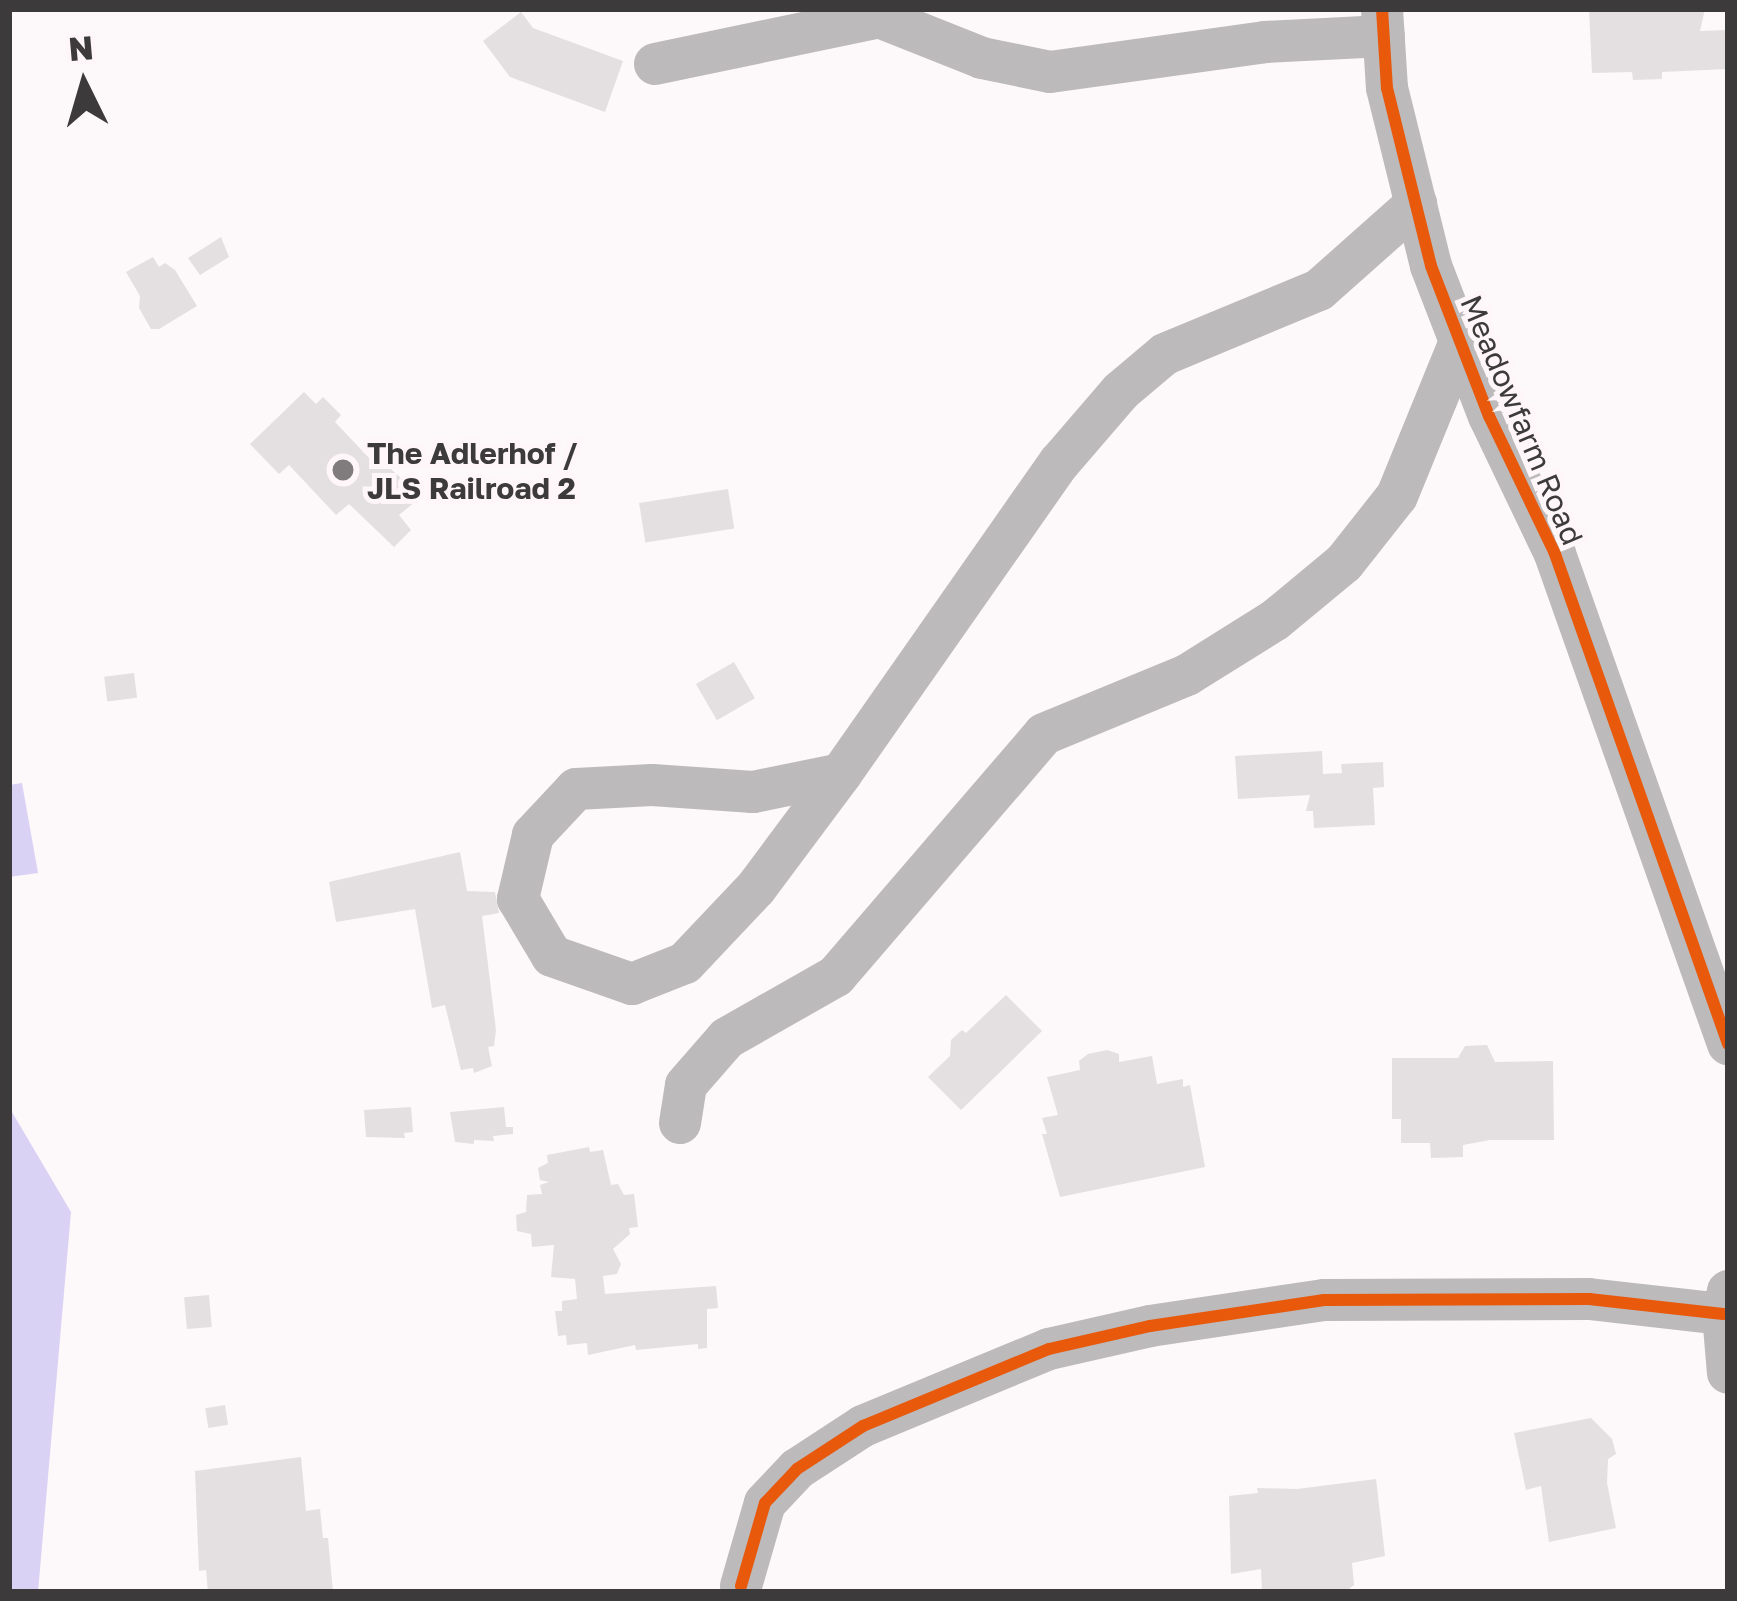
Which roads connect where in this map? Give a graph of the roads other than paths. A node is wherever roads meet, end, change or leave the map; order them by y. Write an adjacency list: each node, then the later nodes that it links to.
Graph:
1 (1383, 22): 2 (street); 3 (street, Meadowfarm Road)
2 (655, 64)
3 (1416, 204): 4 (street, Meadowfarm Road); 5 (street)
4 (1460, 342): 6 (street, Meadowfarm Road); 7 (street)
5 (841, 774): 5 (street)
6 (1728, 1044)
7 (680, 1123)
8 (1726, 1302): 9 (street); 10 (street)
9 (1728, 1373)
10 (741, 1586)

